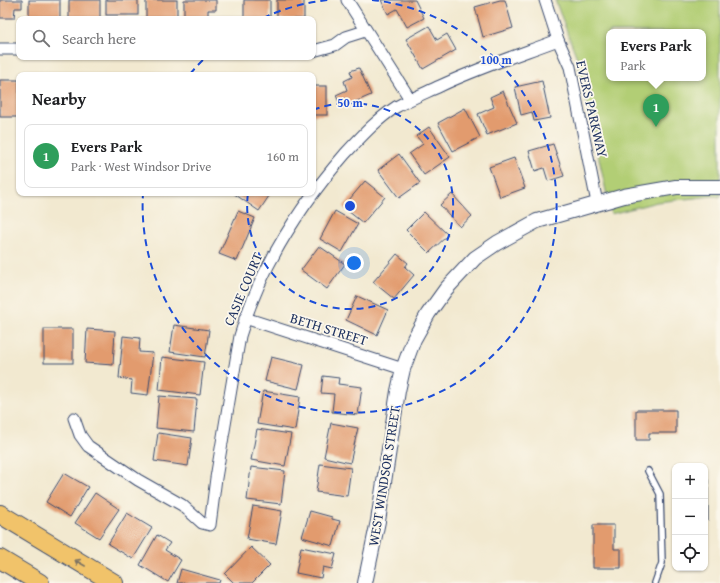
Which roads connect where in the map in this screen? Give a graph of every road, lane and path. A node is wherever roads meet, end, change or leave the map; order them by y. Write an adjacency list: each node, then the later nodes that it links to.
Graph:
1 (347, 0): 3 (street)
2 (545, 0): 4 (street, EVERS PARKWAY)
3 (365, 31): 7 (street); 8 (street)
4 (558, 40): 8 (street, CASIE COURT); 12 (street, EVERS PARKWAY)
5 (0, 49): 6 (street)
6 (16, 49)
7 (316, 50)
8 (410, 99): 10 (street, CASIE COURT)
9 (720, 187): 12 (street, WEST WINDSOR STREET)
10 (316, 191)
11 (312, 196): 13 (street, CASIE COURT)
12 (597, 203): 14 (street, WEST WINDSOR STREET)
13 (245, 318): 14 (street, BETH STREET); 15 (street, CASIE COURT)
14 (403, 369): 21 (street, WEST WINDSOR STREET)
15 (74, 418)
16 (648, 471): 22 (lane)
17 (0, 514): 20 (main road, one-way to 17)
18 (0, 559): 19 (main road)
19 (40, 583)
20 (114, 583)
21 (365, 583)
22 (655, 583)

